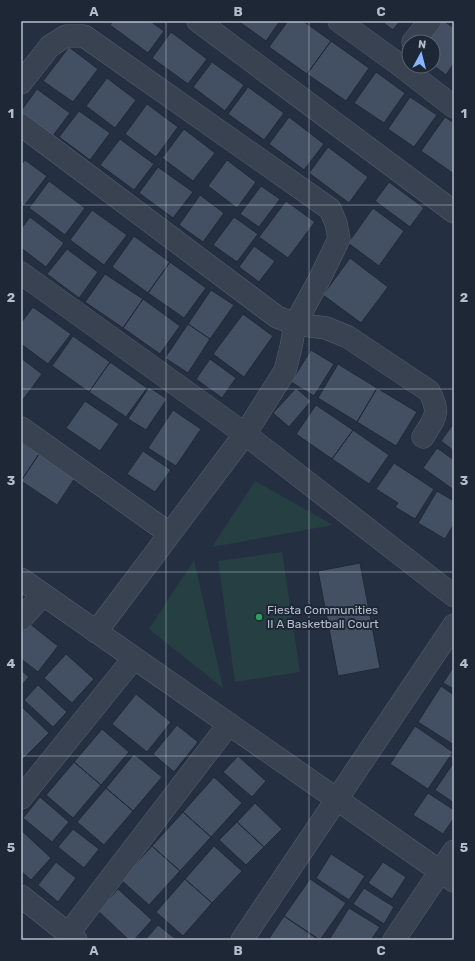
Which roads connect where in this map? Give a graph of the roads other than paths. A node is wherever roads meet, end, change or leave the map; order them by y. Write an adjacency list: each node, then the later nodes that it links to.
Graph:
1 (198, 21): 10 (street)
2 (339, 21): 5 (street)
3 (430, 21): 4 (street)
4 (419, 34)
5 (401, 54)
6 (422, 74): 8 (street)
7 (21, 83): 12 (street)
8 (454, 107)
9 (21, 125): 12 (street)
10 (454, 212)
11 (21, 273): 14 (street)
12 (295, 324): 14 (street); 15 (street)
13 (21, 428): 16 (street)
14 (245, 434): 16 (street); 19 (street)
15 (423, 437)
16 (169, 533): 22 (street)
17 (21, 579): 18 (street)
18 (43, 595): 20 (street); 22 (street)
19 (454, 596)
20 (21, 619)
21 (454, 625): 26 (street)
22 (96, 632): 23 (street)
23 (134, 658): 24 (street); 25 (street)
24 (229, 724): 26 (street); 30 (street)
25 (21, 798)
26 (336, 799): 28 (street); 31 (street)
27 (454, 851): 28 (street)
28 (447, 876): 32 (street)
29 (21, 896): 30 (street)
30 (72, 937)
31 (242, 940)
32 (394, 940)

